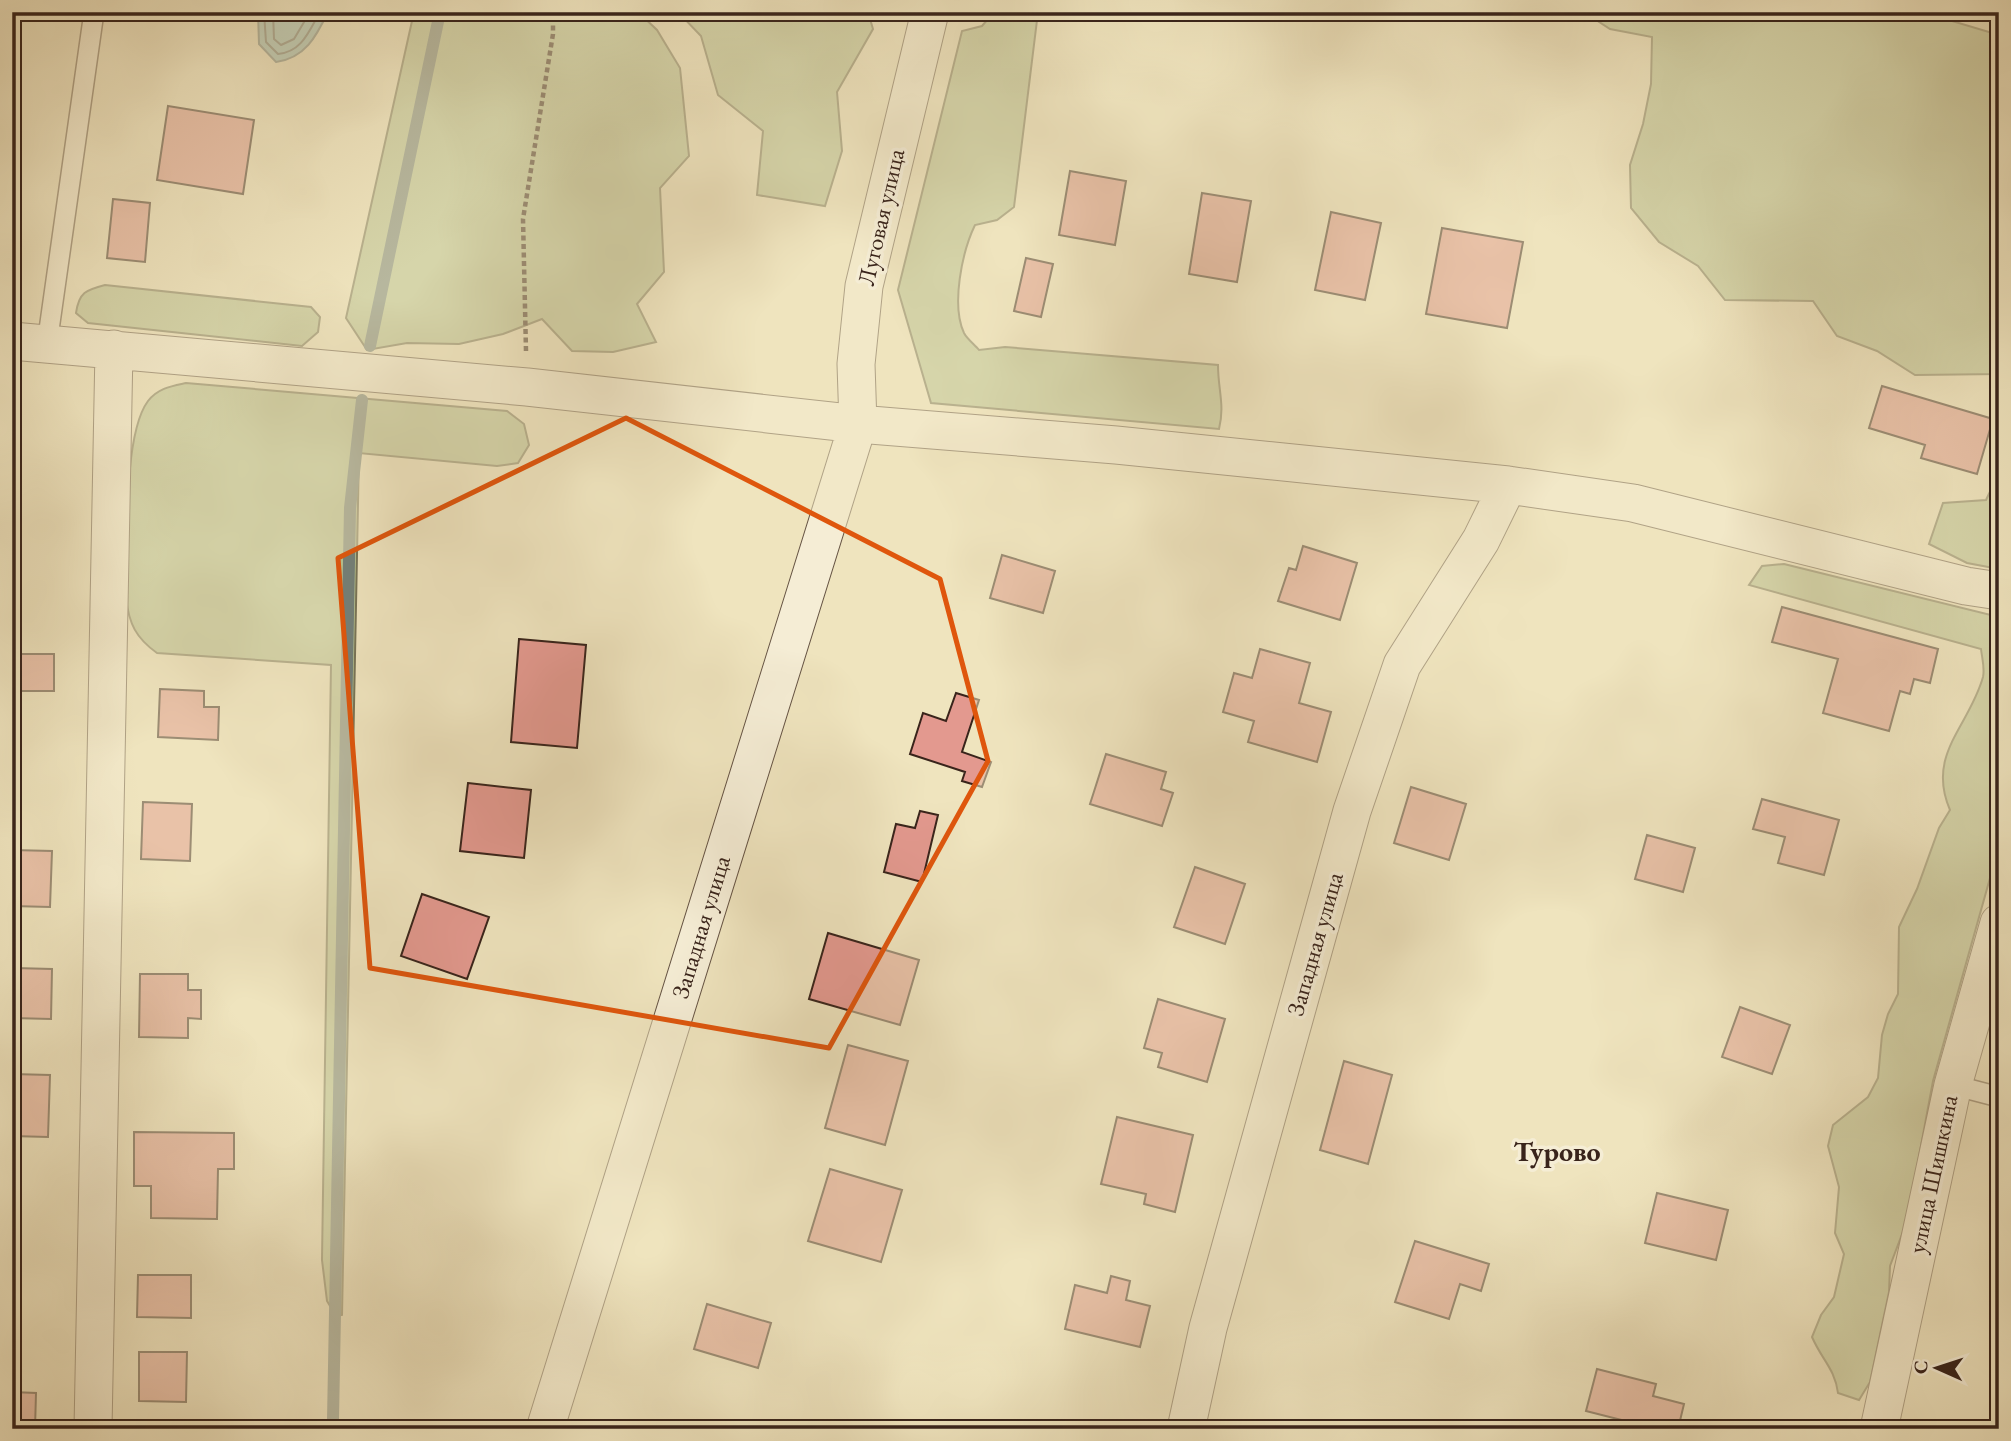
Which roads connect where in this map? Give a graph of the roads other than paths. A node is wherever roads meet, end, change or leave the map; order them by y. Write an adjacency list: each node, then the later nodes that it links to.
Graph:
1 (94, 12): 3 (lane)
2 (930, 12): 5 (street, Луговая улица)
3 (30, 342): 4 (street)
4 (114, 349): 5 (street); 11 (street)
5 (858, 424): 6 (street); 12 (street, Западная улица)
6 (1508, 485): 7 (street); 13 (street, Западная улица)
7 (1999, 591)
8 (1999, 923): 9 (street, улица Шишкина)
9 (1952, 1085): 10 (lane); 14 (street, улица Шишкина)
10 (1999, 1097)
11 (93, 1429)
12 (545, 1429)
13 (1186, 1429)
14 (1879, 1429)

